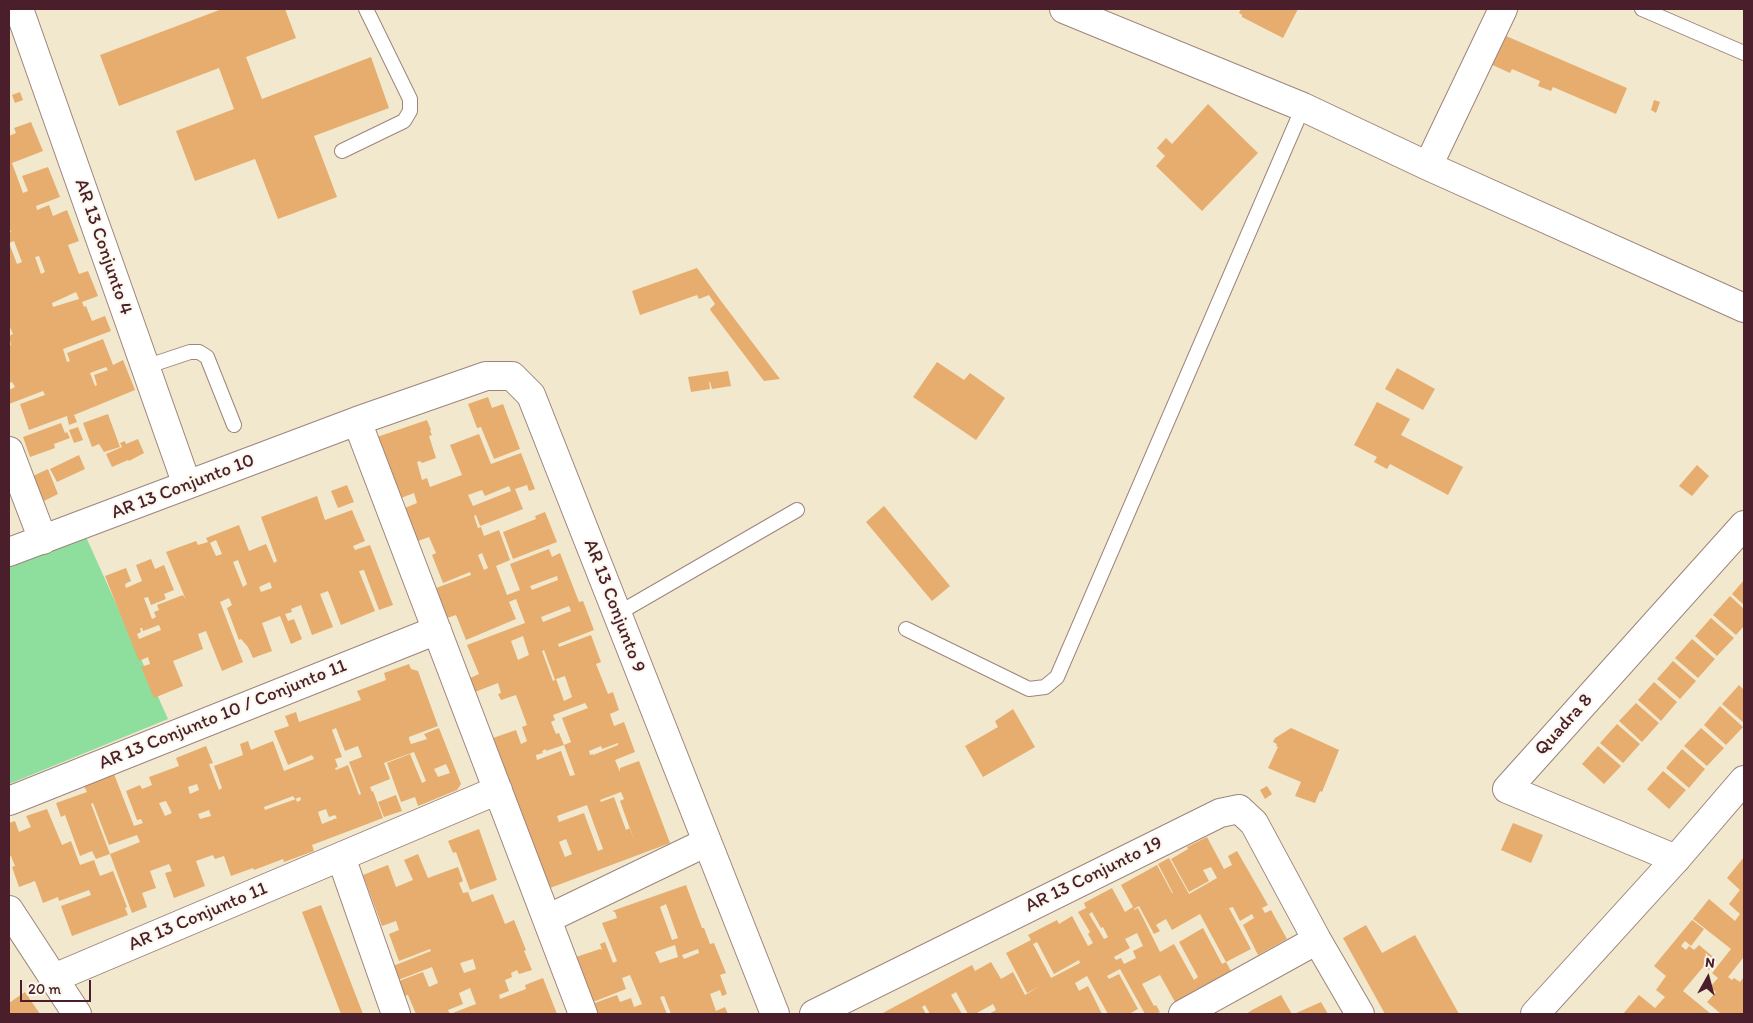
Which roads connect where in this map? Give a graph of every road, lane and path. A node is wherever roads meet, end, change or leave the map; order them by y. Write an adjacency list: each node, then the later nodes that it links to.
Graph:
1 (19, 9): 11 (street, AR 13 Conjunto 4)
2 (366, 9): 8 (lane)
3 (1064, 9): 7 (street)
4 (1503, 9): 9 (street)
5 (1642, 9): 6 (lane)
6 (1744, 53)
7 (1303, 107): 9 (street); 23 (lane)
8 (342, 151)
9 (1428, 166): 10 (street)
10 (1744, 308)
11 (145, 367): 14 (lane); 16 (street, AR 13 Conjunto 4)
12 (512, 376): 13 (street, AR 13 Conjunto 10); 21 (street, AR 13 Conjunto 9)
13 (357, 421): 16 (street, AR 13 Conjunto 10); 22 (street)
14 (234, 425)
15 (9, 452): 19 (street)
16 (187, 485): 19 (street, AR 13 Conjunto 10)
17 (797, 510): 21 (lane)
18 (1744, 524): 29 (street, Quadra 8)
19 (42, 540): 20 (street, AR 13 Conjunto 10)
20 (9, 552)
21 (617, 614): 27 (street, AR 13 Conjunto 9)
22 (437, 630): 25 (street); 26 (street, AR 13 Conjunto 10 / Conjunto 11)
23 (906, 630)
24 (1744, 780): 29 (street)
25 (498, 790): 28 (street, AR 13 Conjunto 11); 31 (street)
26 (9, 801)
27 (707, 842): 31 (street); 37 (street, AR 13 Conjunto 9)
28 (341, 856): 33 (street, AR 13 Conjunto 11); 35 (street)
29 (1676, 859): 41 (street)
30 (9, 910): 33 (street)
31 (547, 919): 36 (street)
32 (1316, 940): 38 (street, AR 13 Conjunto 19); 39 (street); 40 (street)
33 (54, 978): 34 (street)
34 (77, 1014)
35 (396, 1014)
36 (584, 1014)
37 (775, 1014)
38 (814, 1014)
39 (1183, 1014)
40 (1360, 1014)
41 (1535, 1014)

